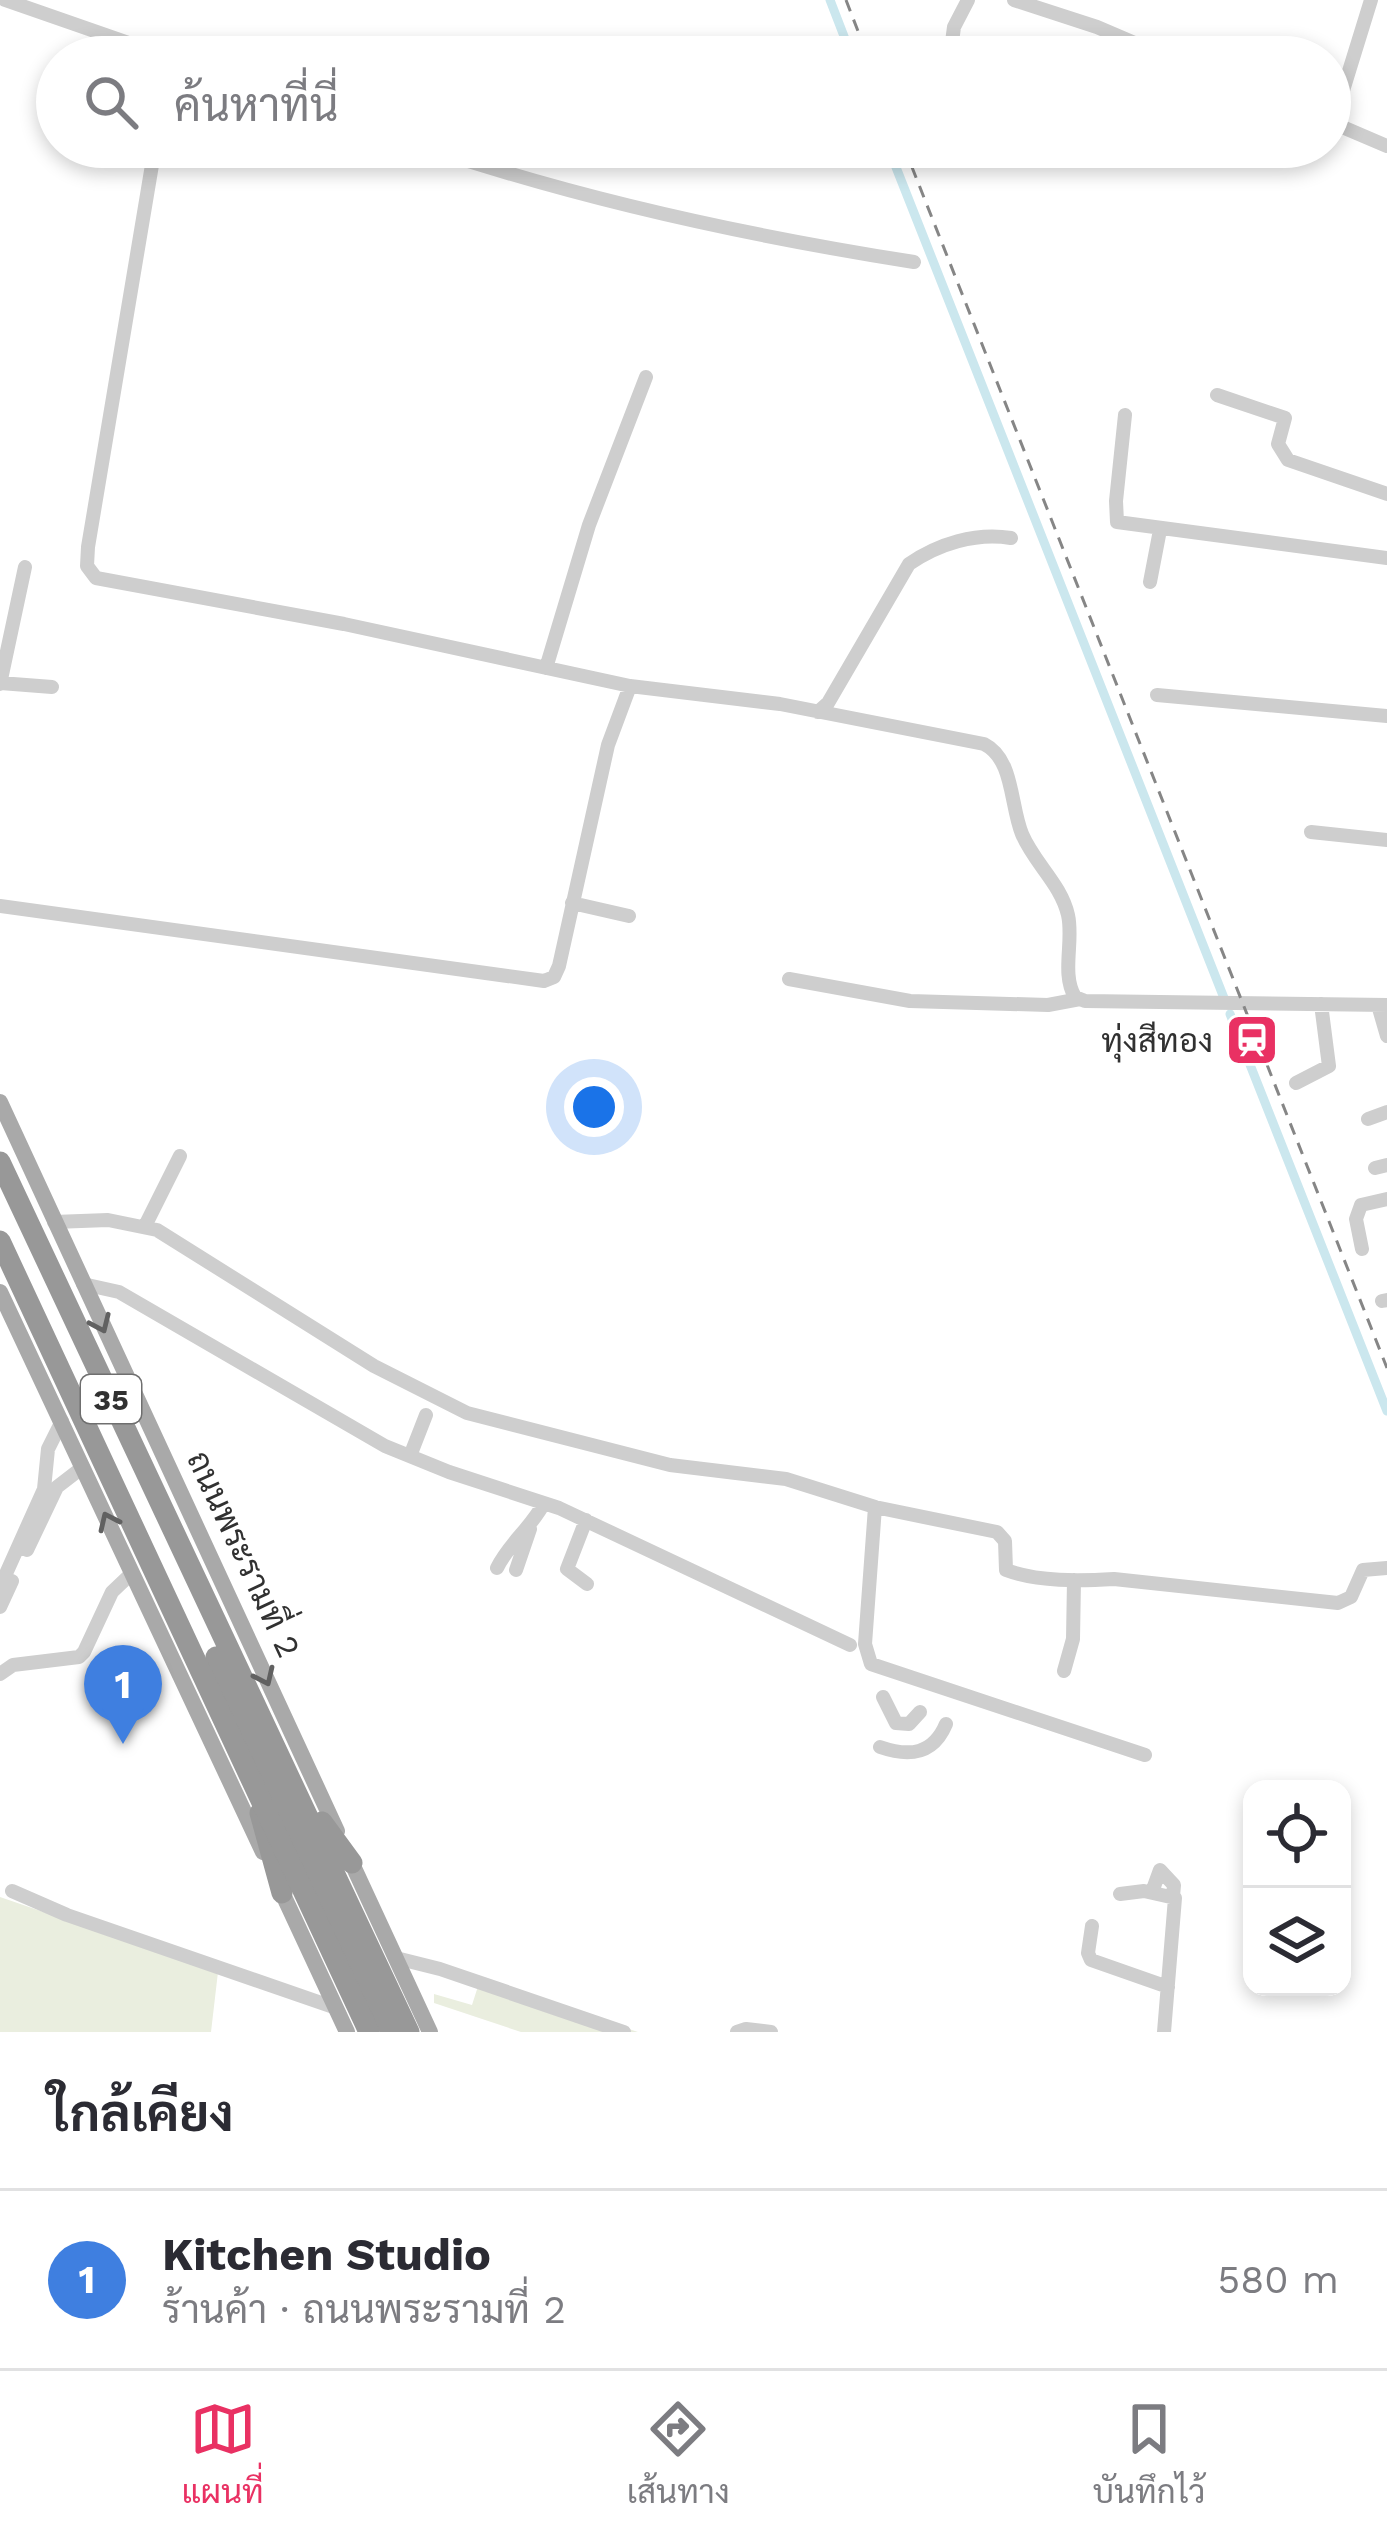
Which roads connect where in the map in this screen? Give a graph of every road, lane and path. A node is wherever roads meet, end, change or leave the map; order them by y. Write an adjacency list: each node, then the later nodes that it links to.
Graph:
1 (5, 0): 5 (street)
2 (968, 0): 6 (street)
3 (1014, 0): 7 (street)
4 (1371, 0): 8 (street)
5 (109, 36)
6 (953, 36)
7 (1117, 36)
8 (1351, 61)
9 (1351, 131): 10 (street)
10 (1387, 146)
11 (151, 168): 23 (street)
12 (488, 168): 13 (street)
13 (914, 262)
14 (646, 377): 23 (street)
15 (1216, 395): 17 (street)
16 (1125, 416): 18 (street)
17 (1387, 494)
18 (1160, 530): 20 (street); 22 (street)
19 (1011, 538): 28 (street)
20 (1387, 558)
21 (25, 567): 24 (street)
22 (1150, 582)
23 (546, 668): 25 (street)
24 (0, 683): 26 (street)
25 (630, 686): 28 (street); 32 (street)
26 (52, 687)
27 (1157, 695): 29 (street)
28 (818, 712): 36 (street)
29 (1387, 716)
30 (1311, 832): 31 (street)
31 (1387, 840)
32 (572, 903): 33 (street); 34 (street)
33 (0, 907)
34 (629, 916)
35 (788, 979): 36 (street)
36 (1080, 999): 37 (street)
37 (1321, 1004): 38 (street); 40 (street)
38 (1383, 1005): 39 (street)
39 (1387, 1036)
40 (1297, 1084)
41 (0, 1102): 48 (main road, ถนนพระรามที่ 2 / 35)
42 (1387, 1112): 43 (street)
43 (1368, 1119)
44 (180, 1156): 49 (street)
45 (0, 1162): 78 (highway, ถนนพระรามที่ 2 / 35)
46 (0, 1194): 90 (highway)
47 (1387, 1199): 51 (street)
48 (54, 1222): 49 (street); 52 (main road, ถนนพระรามที่ 2 / 35)
49 (145, 1226): 59 (street)
50 (0, 1238): 79 (highway, 35); 89 (highway, bridge)
51 (1362, 1249)
52 (83, 1284): 56 (street); 80 (main road, ถนนพระรามที่ 2 / 35, one-way to 80)
53 (1, 1297): 55 (main road, 35)
54 (426, 1415): 56 (street)
55 (62, 1421): 57 (main road, 35); 68 (street)
56 (410, 1456): 58 (street)
57 (83, 1467): 65 (main road, 35, one-way to 57); 69 (street)
58 (544, 1503): 60 (street); 61 (street)
59 (875, 1507): 66 (street); 73 (street)
60 (586, 1520): 67 (street); 70 (street)
61 (530, 1529): 62 (street); 64 (street)
62 (497, 1568)
63 (1387, 1568): 66 (street)
64 (516, 1570)
65 (132, 1573): 72 (street); 82 (main road, 35)
66 (1074, 1580): 71 (street)
67 (587, 1584)
68 (0, 1587)
69 (0, 1604)
70 (850, 1645)
71 (1064, 1671)
72 (0, 1674)
73 (958, 1694): 76 (street); 77 (street)
74 (883, 1697): 76 (street)
75 (880, 1747): 76 (street)
76 (929, 1747)
77 (1145, 1755)
78 (282, 1762): 80 (highway); 91 (highway, ถนนพระรามที่ 2 / 35)
79 (249, 1775): 82 (highway); 89 (highway, 35)
80 (352, 1863): 85 (main road, ถนนพระรามที่ 2 / 35)
81 (12, 1891): 87 (street)
82 (282, 1893): 87 (main road, 35)
83 (1120, 1894): 86 (street)
84 (1092, 1926): 86 (street)
85 (396, 1958): 92 (main road, ถนนพระรามที่ 2 / 35); 93 (street)
86 (1168, 1987): 96 (street)
87 (336, 2008): 88 (main road, 35)
88 (347, 2032)
89 (369, 2032)
90 (391, 2032)
91 (409, 2032)
92 (430, 2032)
93 (624, 2032)
94 (737, 2032): 95 (street)
95 (771, 2032)
96 (1164, 2032)

